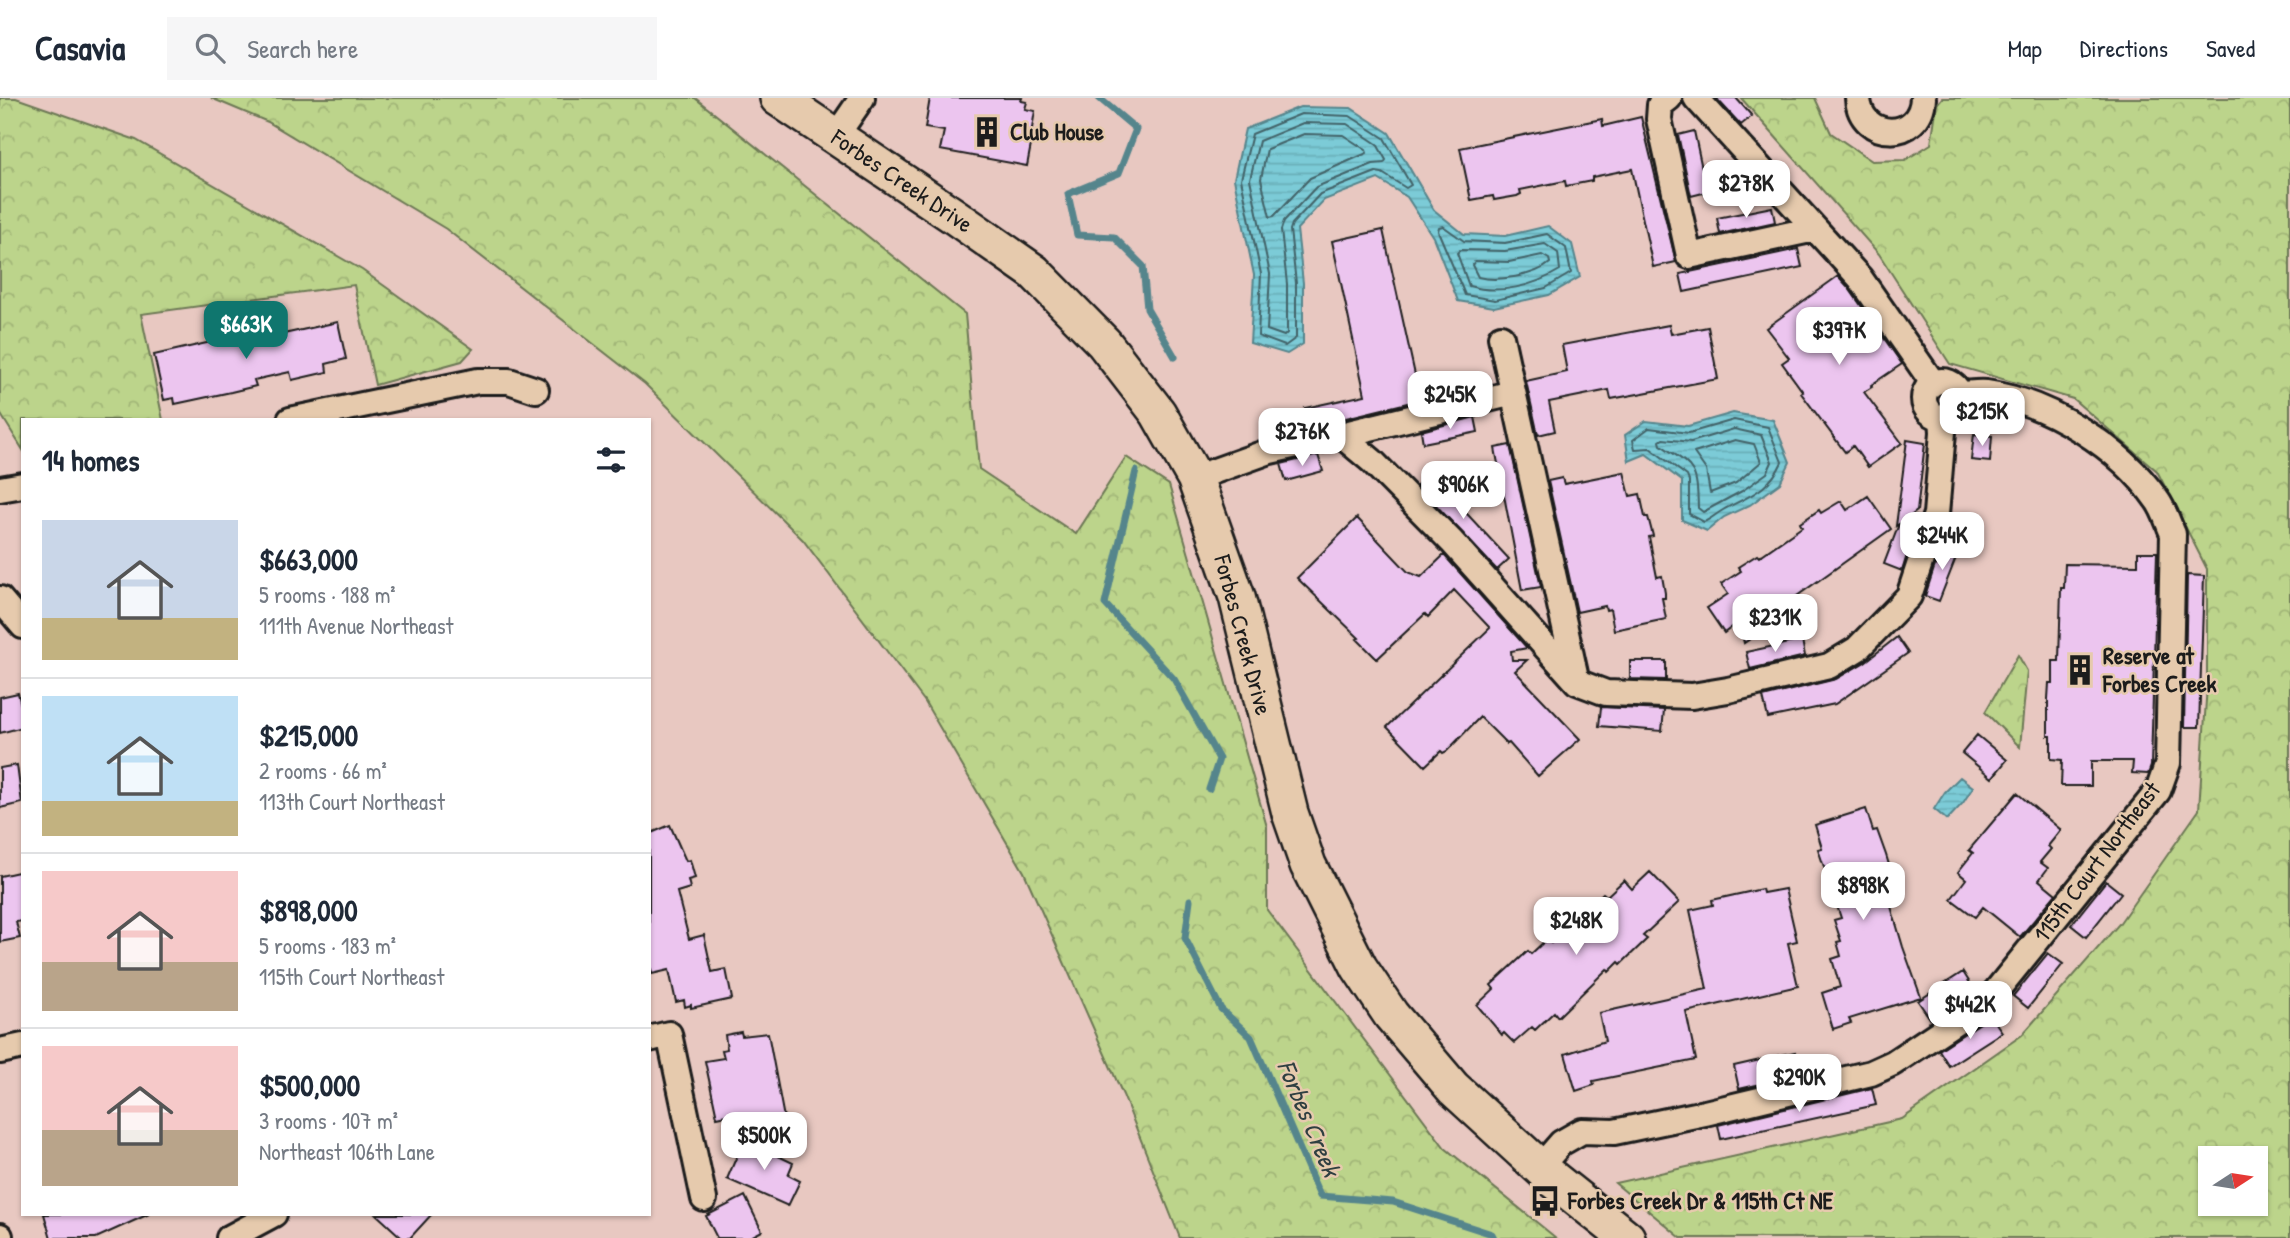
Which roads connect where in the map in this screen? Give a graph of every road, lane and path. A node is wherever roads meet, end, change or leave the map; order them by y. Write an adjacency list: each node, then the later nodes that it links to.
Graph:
1 (778, 98): 7 (street, Forbes Creek Drive)
2 (862, 98): 7 (street)
3 (1669, 98): 8 (street)
4 (1696, 98): 8 (street)
5 (1858, 98): 6 (street)
6 (1923, 98)
7 (836, 135): 17 (street, Forbes Creek Drive)
8 (1815, 229): 10 (street)
9 (1501, 337): 12 (street)
10 (1933, 383): 13 (street); 14 (street)
11 (536, 390): 15 (street)
12 (1513, 393): 16 (street); 22 (street)
13 (1959, 394): 14 (street); 26 (street, 115th Court Northeast)
14 (1942, 417): 22 (street)
15 (300, 418)
16 (1341, 435): 17 (street); 22 (street)
17 (1195, 478): 26 (street, Forbes Creek Drive)
18 (21, 485): 19 (street)
19 (0, 489)
20 (0, 599): 21 (street)
21 (21, 624)
22 (1577, 682)
23 (659, 1036): 27 (street)
24 (21, 1046): 25 (street)
25 (0, 1051)
26 (1541, 1166): 30 (street, Forbes Creek Drive)
27 (704, 1199)
28 (270, 1216): 29 (street)
29 (229, 1238)
30 (1627, 1238)

